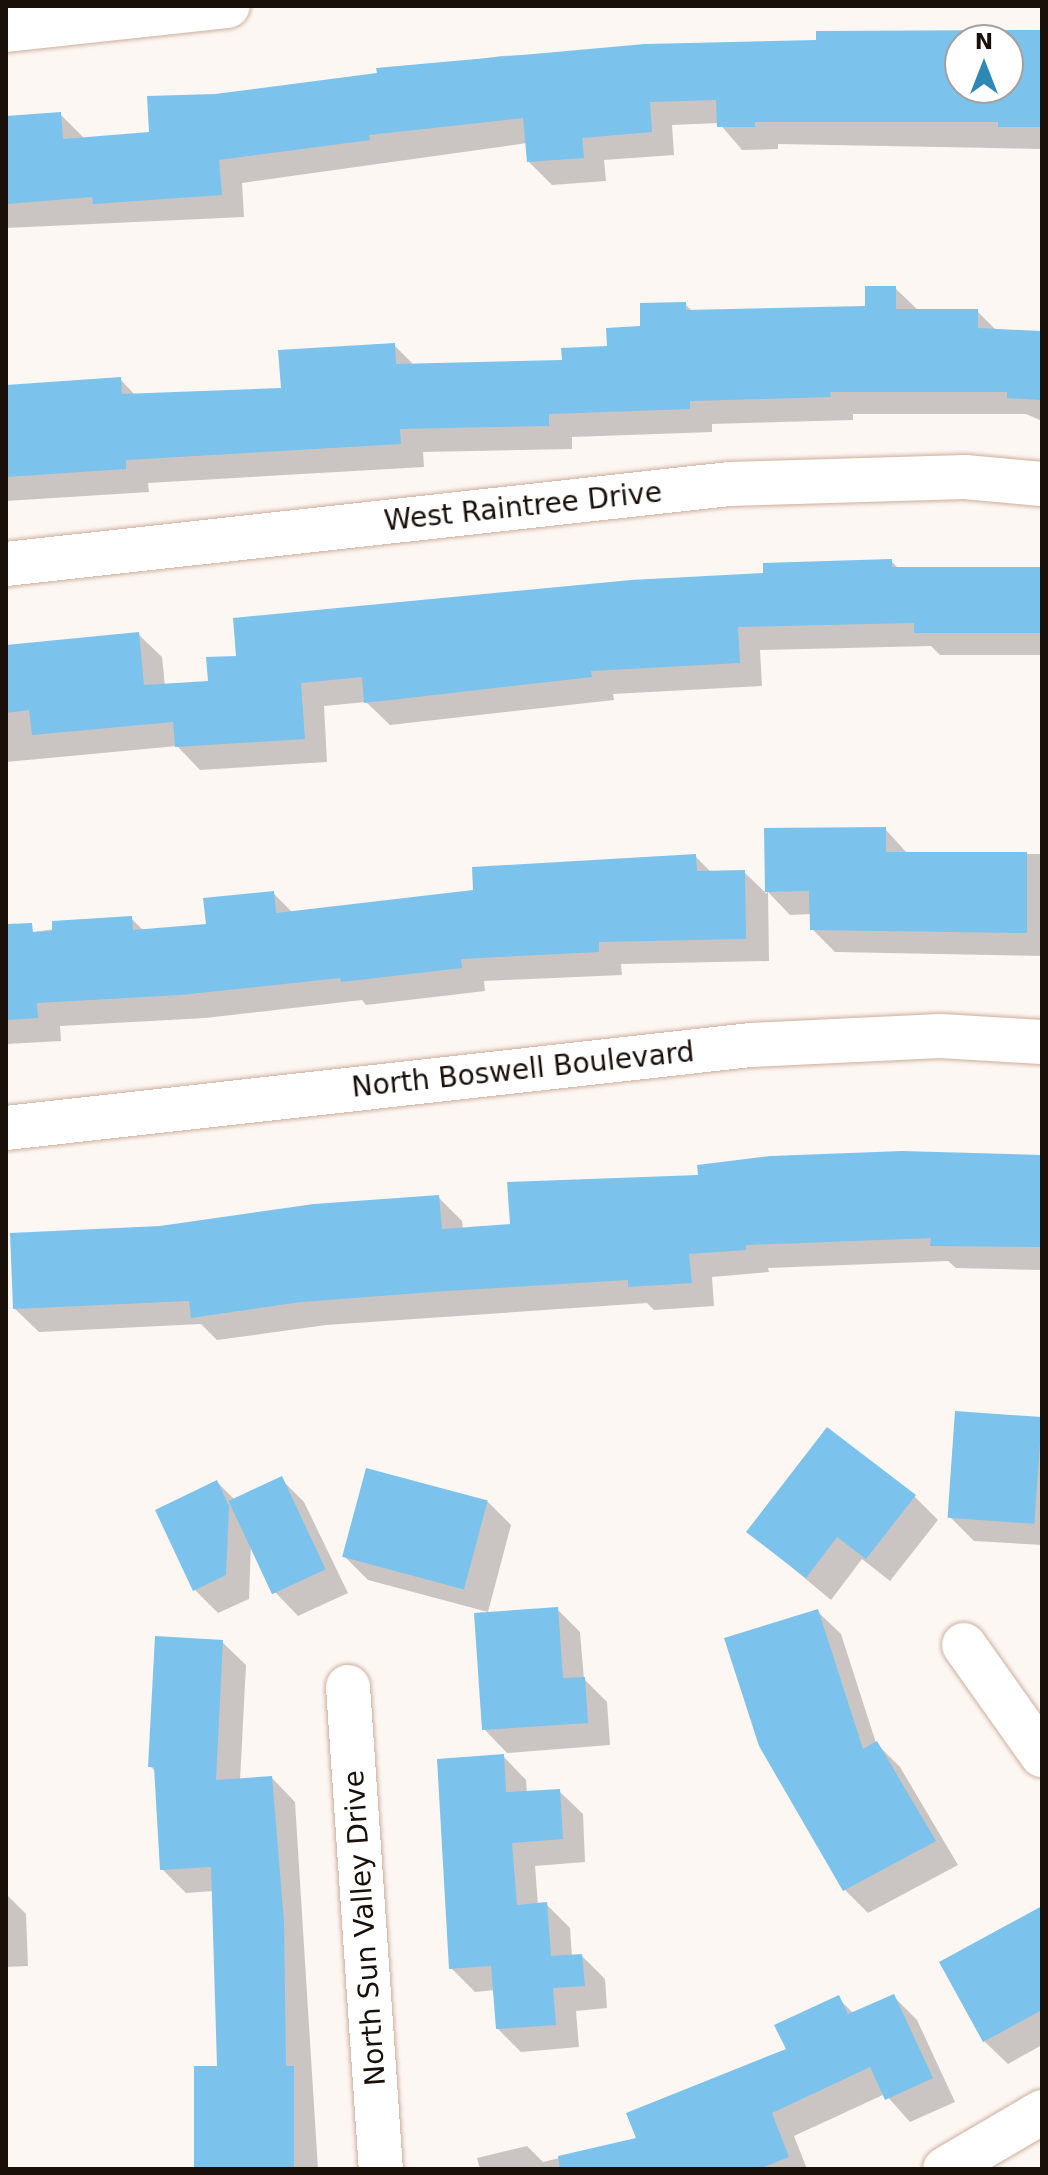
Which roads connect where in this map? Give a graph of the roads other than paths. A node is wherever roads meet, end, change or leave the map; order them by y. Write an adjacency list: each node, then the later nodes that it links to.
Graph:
1 (228, 6): 2 (street)
2 (6, 30)
3 (1042, 484): 4 (street, West Raintree Drive)
4 (6, 564)
5 (1042, 1042): 6 (street, North Boswell Boulevard)
6 (6, 1128)
7 (964, 1645): 9 (street)
8 (348, 1687): 11 (street, North Sun Valley Drive)
9 (1042, 1755)
10 (1042, 2112): 12 (street)
11 (381, 2169)
12 (945, 2169)

